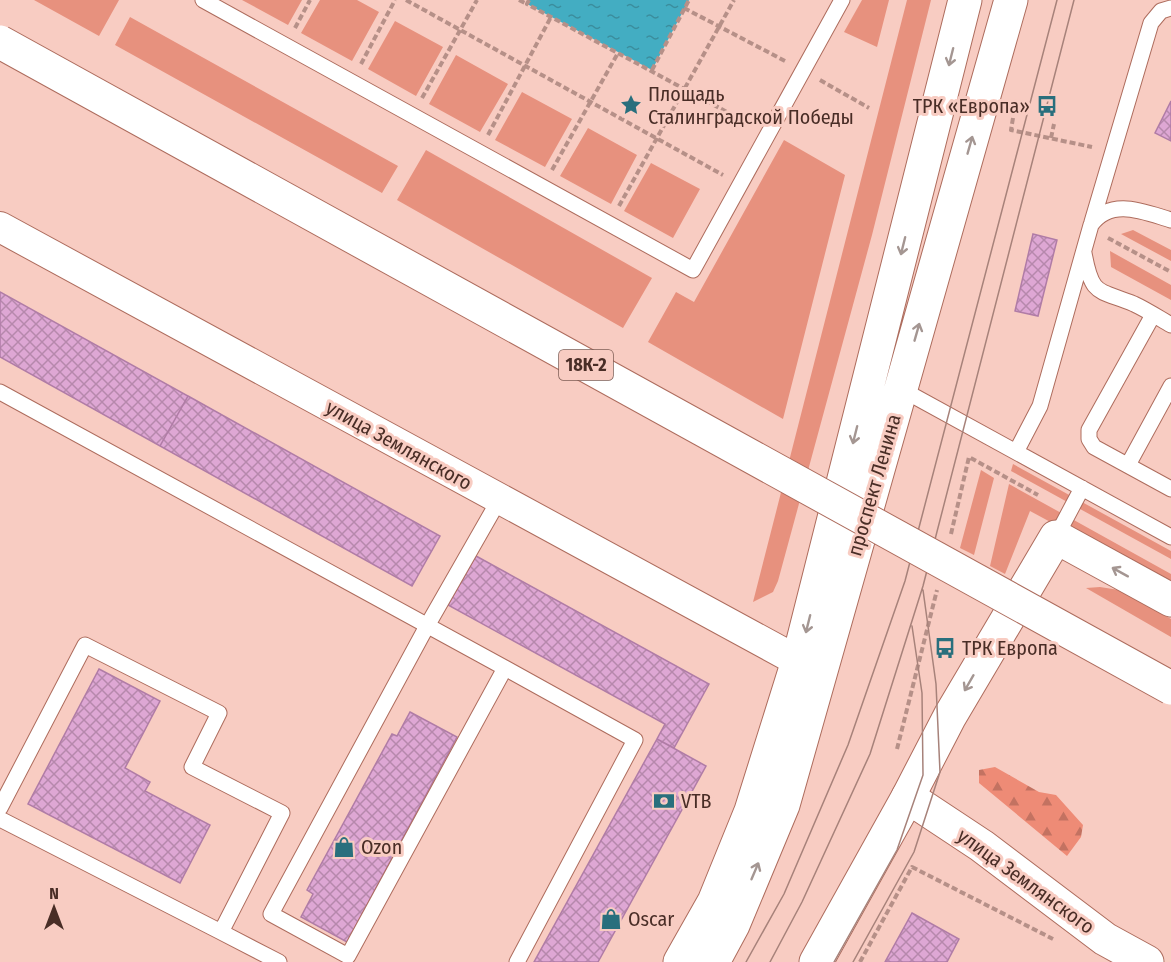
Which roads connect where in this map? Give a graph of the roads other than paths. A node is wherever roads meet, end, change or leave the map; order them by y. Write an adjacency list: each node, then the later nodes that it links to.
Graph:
1 (203, 0): 2 (lane)
2 (842, 0)
3 (965, 0): 27 (main road, проспект Ленина, one-way to 27)
4 (1011, 0): 16 (main road, проспект Ленина, one-way to 4)
5 (1171, 8): 8 (lane)
6 (0, 42): 29 (main road, 18К-2, bridge)
7 (1171, 220): 8 (lane)
8 (1090, 226): 10 (lane)
9 (0, 227): 22 (street, улица Землянского)
10 (1083, 250): 11 (lane); 12 (lane)
11 (1100, 293): 12 (lane); 13 (lane)
12 (1068, 304): 18 (lane)
13 (1153, 315): 14 (lane); 19 (lane)
14 (1171, 325)
15 (1171, 386): 19 (lane)
16 (901, 389): 18 (lane); 37 (main road, проспект Ленина, one-way to 16)
17 (0, 392): 26 (lane)
18 (1016, 452): 20 (lane)
19 (1128, 465): 21 (lane)
20 (1082, 488): 23 (lane); 24 (lane)
21 (1171, 489)
22 (499, 500): 26 (lane); 27 (street, улица Землянского)
23 (1056, 537): 25 (main road, one-way to 23); 30 (main road, one-way to 30)
24 (1171, 537)
25 (1171, 600)
26 (427, 626): 28 (lane); 28 (lane)
27 (798, 661): 36 (main road, проспект Ленина)
28 (505, 668): 35 (lane)
29 (1171, 688)
30 (908, 797): 38 (main road); 39 (main road, улица Землянского)
31 (0, 808): 33 (lane)
32 (0, 819): 33 (lane)
33 (221, 932): 34 (lane)
34 (279, 962)
35 (517, 962)
36 (680, 962)
37 (713, 962)
38 (816, 962)
39 (1147, 962)

